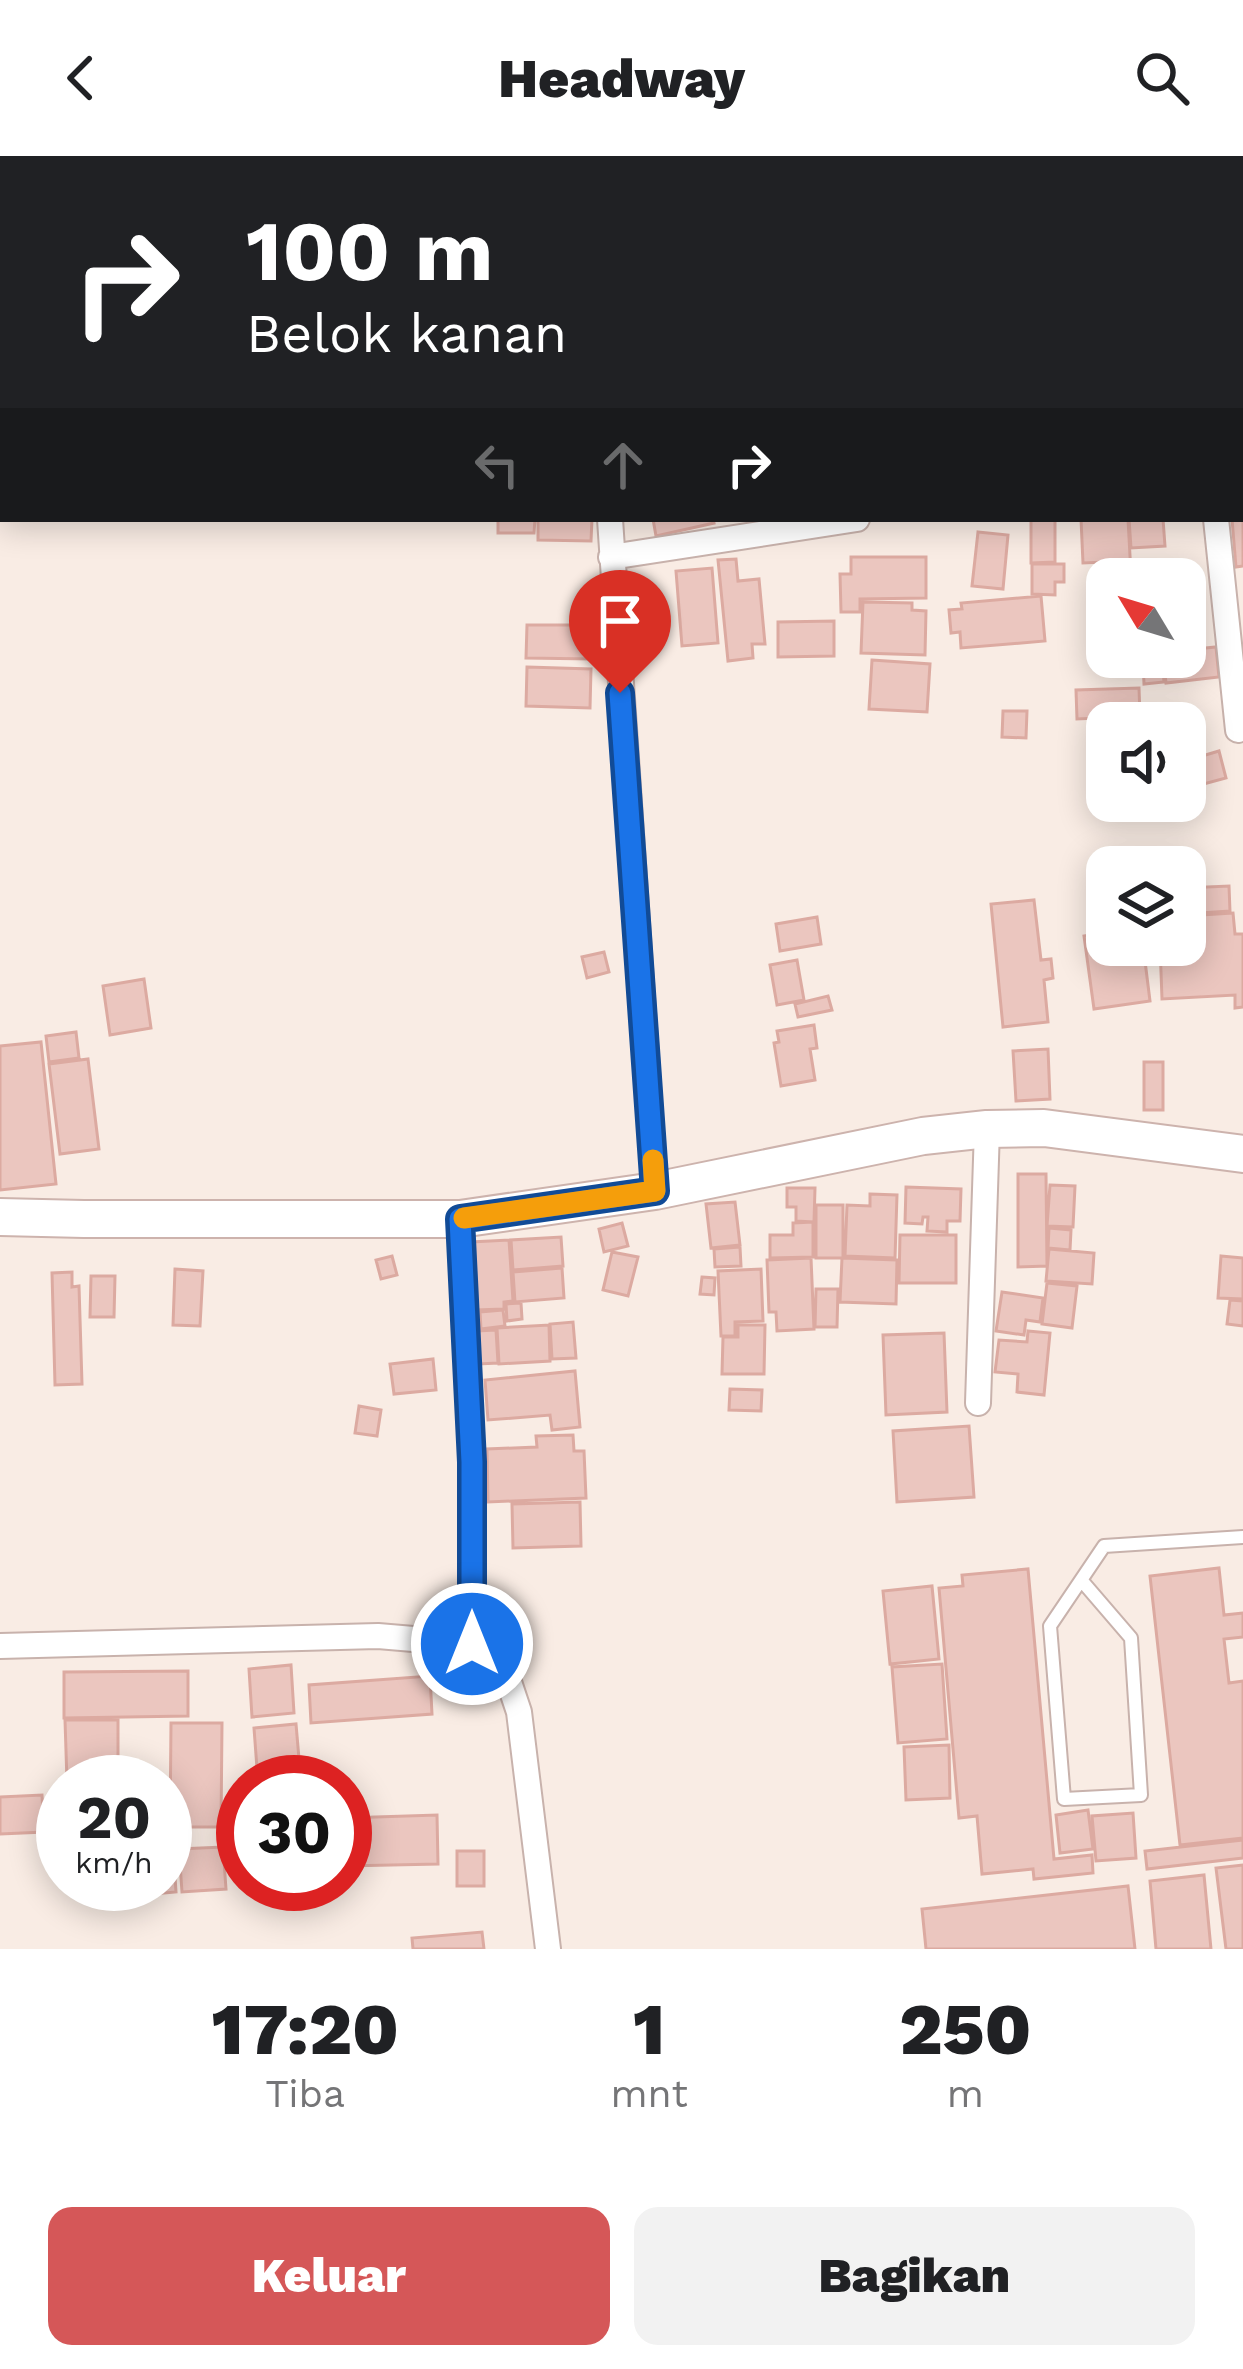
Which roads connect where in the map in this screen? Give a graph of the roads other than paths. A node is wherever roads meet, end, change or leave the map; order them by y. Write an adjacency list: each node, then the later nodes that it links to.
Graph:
1 (610, 522): 4 (street)
2 (838, 522): 4 (street)
3 (1216, 522): 5 (street)
4 (611, 557): 8 (street)
5 (1238, 730)
6 (987, 1129): 7 (street); 8 (street); 11 (street)
7 (1243, 1154)
8 (655, 1191): 10 (street)
9 (0, 1216): 10 (street)
10 (460, 1219): 14 (street)
11 (978, 1403)
12 (1243, 1537): 13 (lane)
13 (1082, 1581): 13 (lane)
14 (472, 1644): 15 (street); 16 (street)
15 (0, 1646)
16 (548, 1949)

